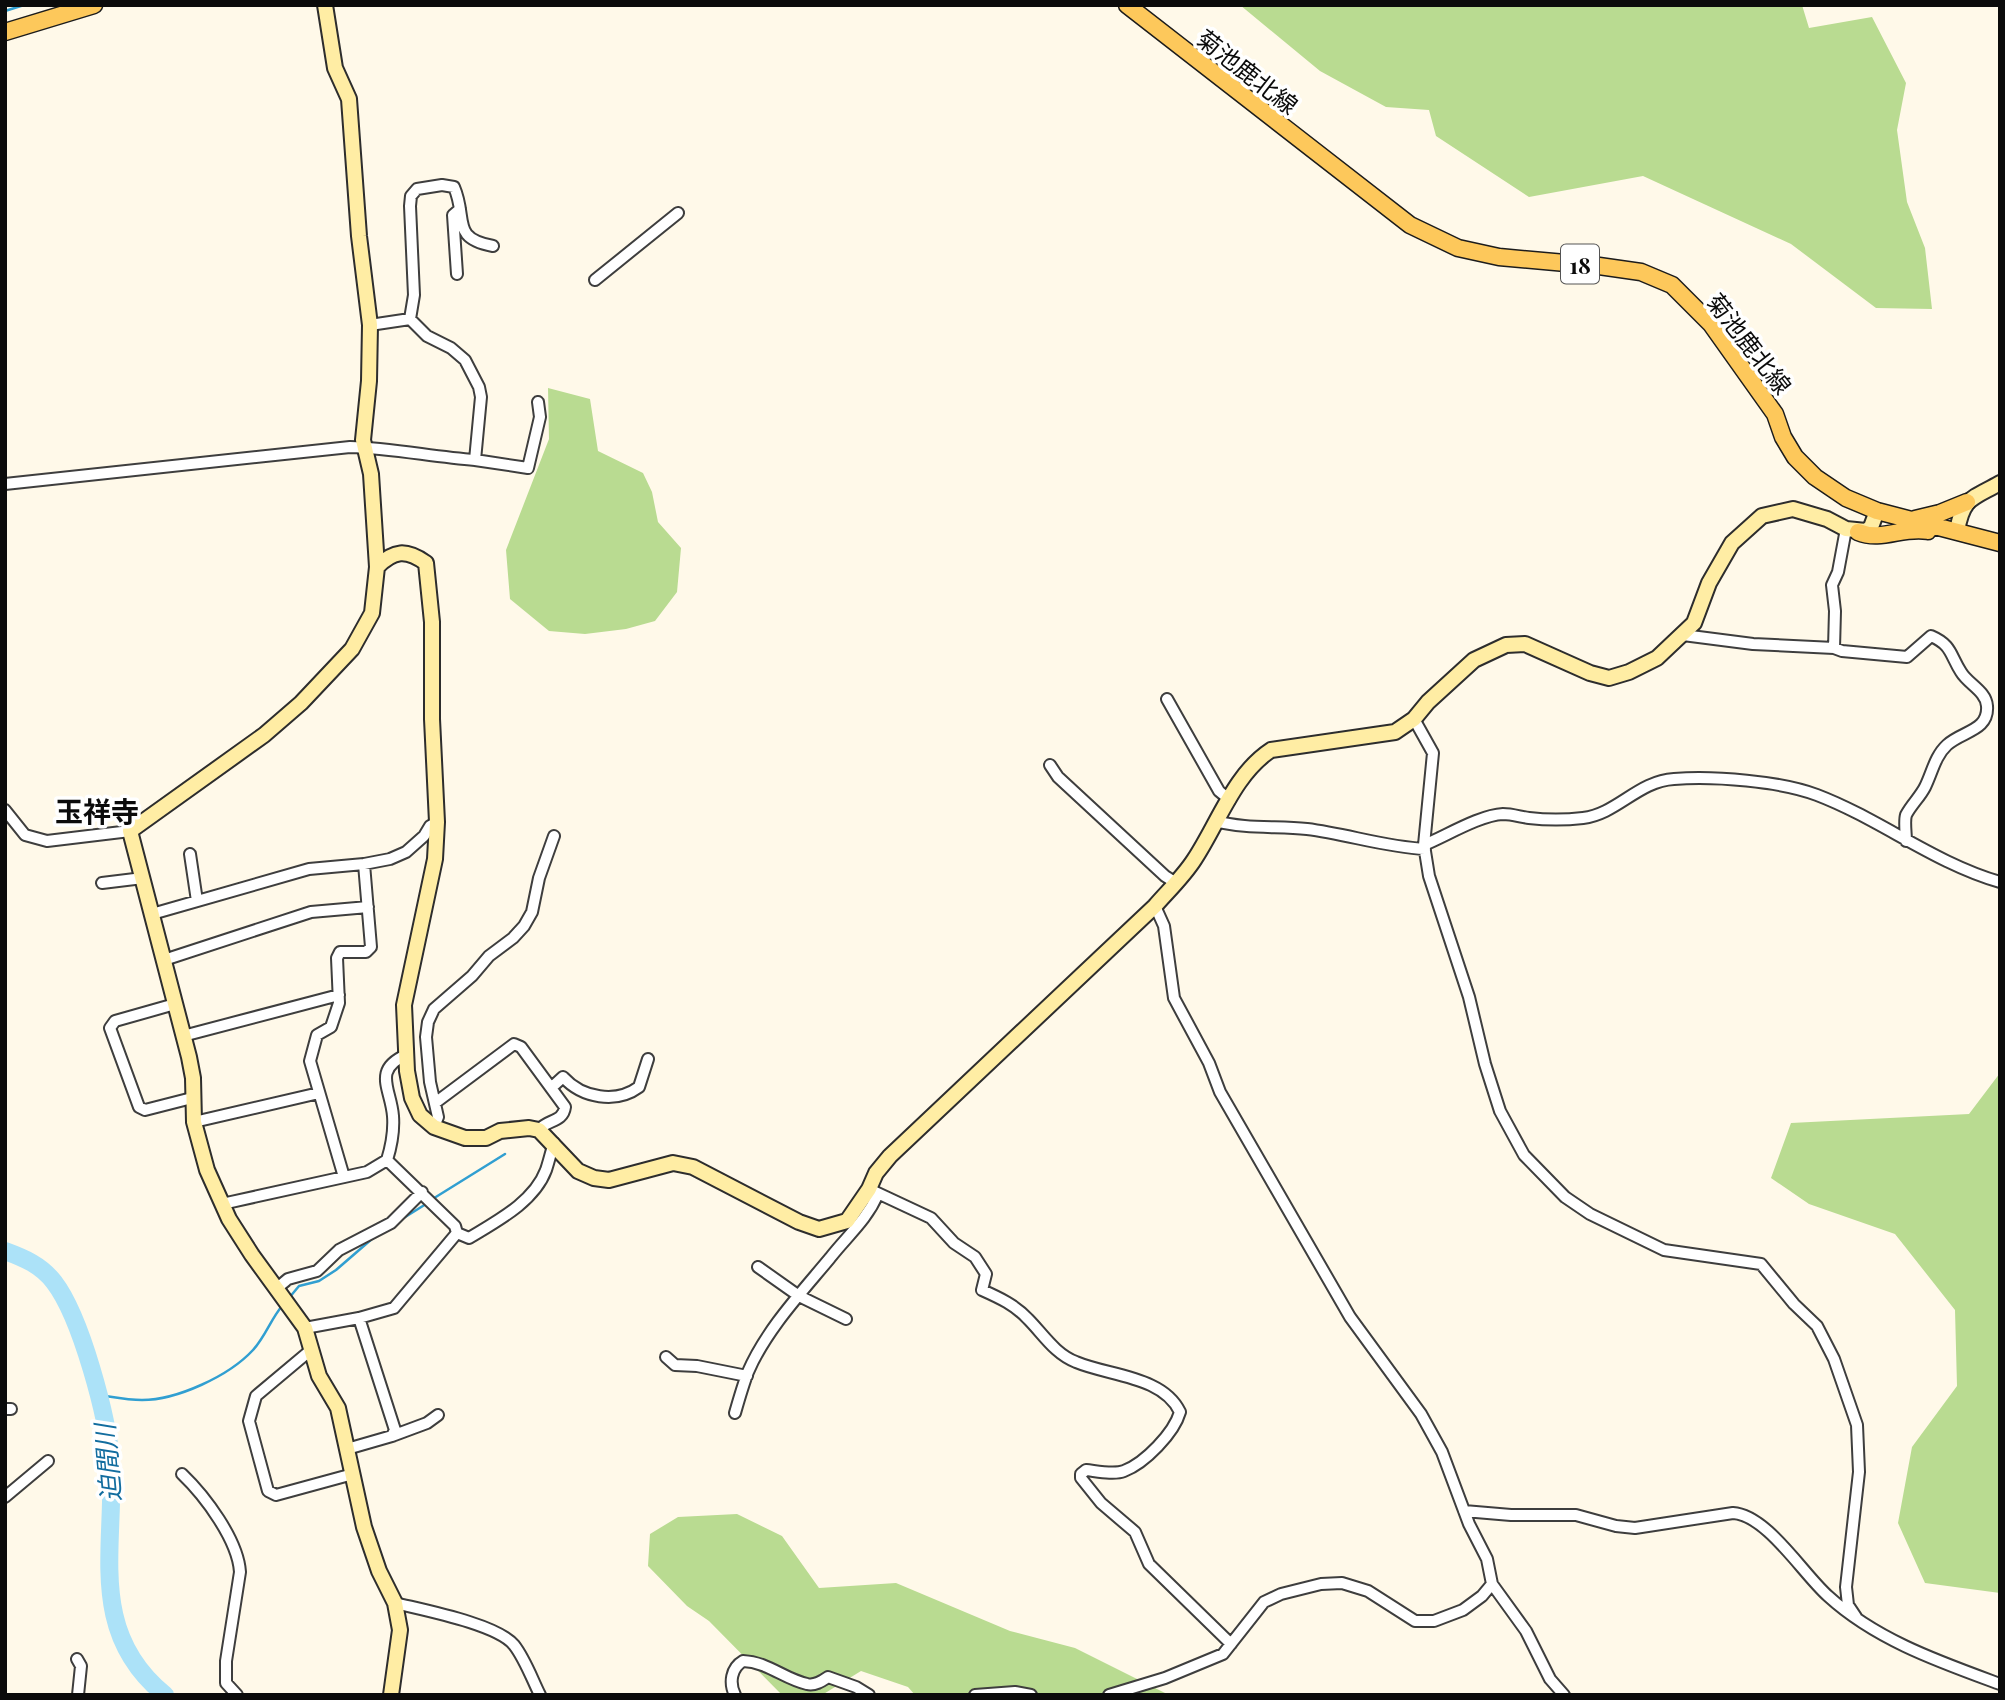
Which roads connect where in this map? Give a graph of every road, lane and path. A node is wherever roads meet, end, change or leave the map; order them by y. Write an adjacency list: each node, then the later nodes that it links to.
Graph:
1 (94, 5): 4 (main road)
2 (325, 5): 11 (street)
3 (1127, 5): 18 (main road, 菊池鹿北線 / 18)
4 (5, 32)
5 (460, 209): 7 (street); 8 (street); 10 (street)
6 (678, 213): 9 (street)
7 (493, 246)
8 (457, 274)
9 (595, 280)
10 (410, 319): 11 (street); 14 (street)
11 (370, 325): 13 (street)
12 (538, 402): 14 (street)
13 (363, 447): 14 (street); 15 (street); 23 (street)
14 (475, 460)
15 (5, 484)
16 (2000, 484): 17 (street)
17 (1967, 502): 19 (main road); 21 (street)
18 (1877, 511): 19 (main road, 菊池鹿北線 / 18); 20 (street)
19 (1909, 520): 21 (main road, 菊池鹿北線 / 18)
20 (1852, 530): 21 (main road); 24 (street); 25 (street)
21 (1963, 532): 22 (main road, 菊池鹿北線 / 18)
22 (2000, 543)
23 (377, 567): 32 (street); 33 (street)
24 (1683, 635): 25 (street); 27 (street)
25 (1834, 648): 35 (street)
26 (1167, 699): 29 (street)
27 (1414, 719): 29 (street); 36 (street)
28 (1050, 765): 42 (street)
29 (1230, 800): 31 (street)
30 (5, 810): 33 (street)
31 (1215, 821): 36 (street); 42 (street)
32 (438, 822): 38 (street); 51 (street)
33 (130, 831): 39 (street)
34 (554, 836): 56 (street)
35 (1906, 841): 36 (street); 40 (street)
36 (1424, 847): 87 (street)
37 (190, 854): 43 (street)
38 (364, 864): 43 (street); 45 (street)
39 (143, 878): 41 (street); 46 (street)
40 (2000, 882)
41 (102, 883)
42 (1176, 883): 44 (street)
43 (197, 901): 46 (street)
44 (1155, 906): 63 (street); 84 (street)
45 (368, 907): 47 (street); 48 (street)
46 (152, 914): 47 (street)
47 (164, 960): 49 (street)
48 (339, 995): 50 (street); 54 (street)
49 (174, 1004): 50 (street); 55 (street)
50 (183, 1036): 55 (street)
51 (406, 1055): 58 (street); 61 (street)
52 (648, 1059): 53 (street)
53 (551, 1088): 56 (street); 59 (street)
54 (319, 1094): 57 (street); 62 (street)
55 (192, 1098): 57 (street)
56 (435, 1103): 58 (street)
57 (194, 1122): 65 (street)
58 (434, 1127): 59 (street)
59 (539, 1130): 60 (street)
60 (554, 1143): 63 (street); 66 (street)
61 (387, 1160): 62 (street); 64 (street)
62 (344, 1177): 65 (street)
63 (874, 1191): 69 (street); 88 (street)
64 (422, 1192): 66 (street); 68 (street)
65 (222, 1204): 68 (street)
66 (457, 1233): 70 (street)
67 (758, 1267): 69 (street)
68 (276, 1289): 72 (street)
69 (799, 1296): 71 (street); 75 (street)
70 (359, 1318): 72 (street); 78 (street)
71 (846, 1319)
72 (305, 1328): 73 (street)
73 (312, 1349): 79 (street); 82 (street)
74 (666, 1357): 75 (street)
75 (747, 1376): 76 (street)
76 (735, 1413)
77 (438, 1415): 78 (street)
78 (392, 1436): 79 (street)
79 (348, 1449): 82 (street)
80 (48, 1461): 83 (street)
81 (182, 1474): 92 (street)
82 (353, 1474): 86 (street)
83 (5, 1497)
84 (1464, 1511): 85 (street); 87 (street)
85 (1492, 1584): 88 (street); 100 (street)
86 (395, 1603): 93 (street); 94 (street)
87 (1856, 1617): 90 (street)
88 (1231, 1644): 99 (street)
89 (77, 1658): 91 (street)
90 (2000, 1684)
91 (78, 1695)
92 (237, 1695)
93 (391, 1695)
94 (540, 1695)
95 (735, 1695): 96 (street)
96 (869, 1695)
97 (975, 1695): 98 (street)
98 (1031, 1695)
99 (1109, 1695)
100 (1564, 1695)

